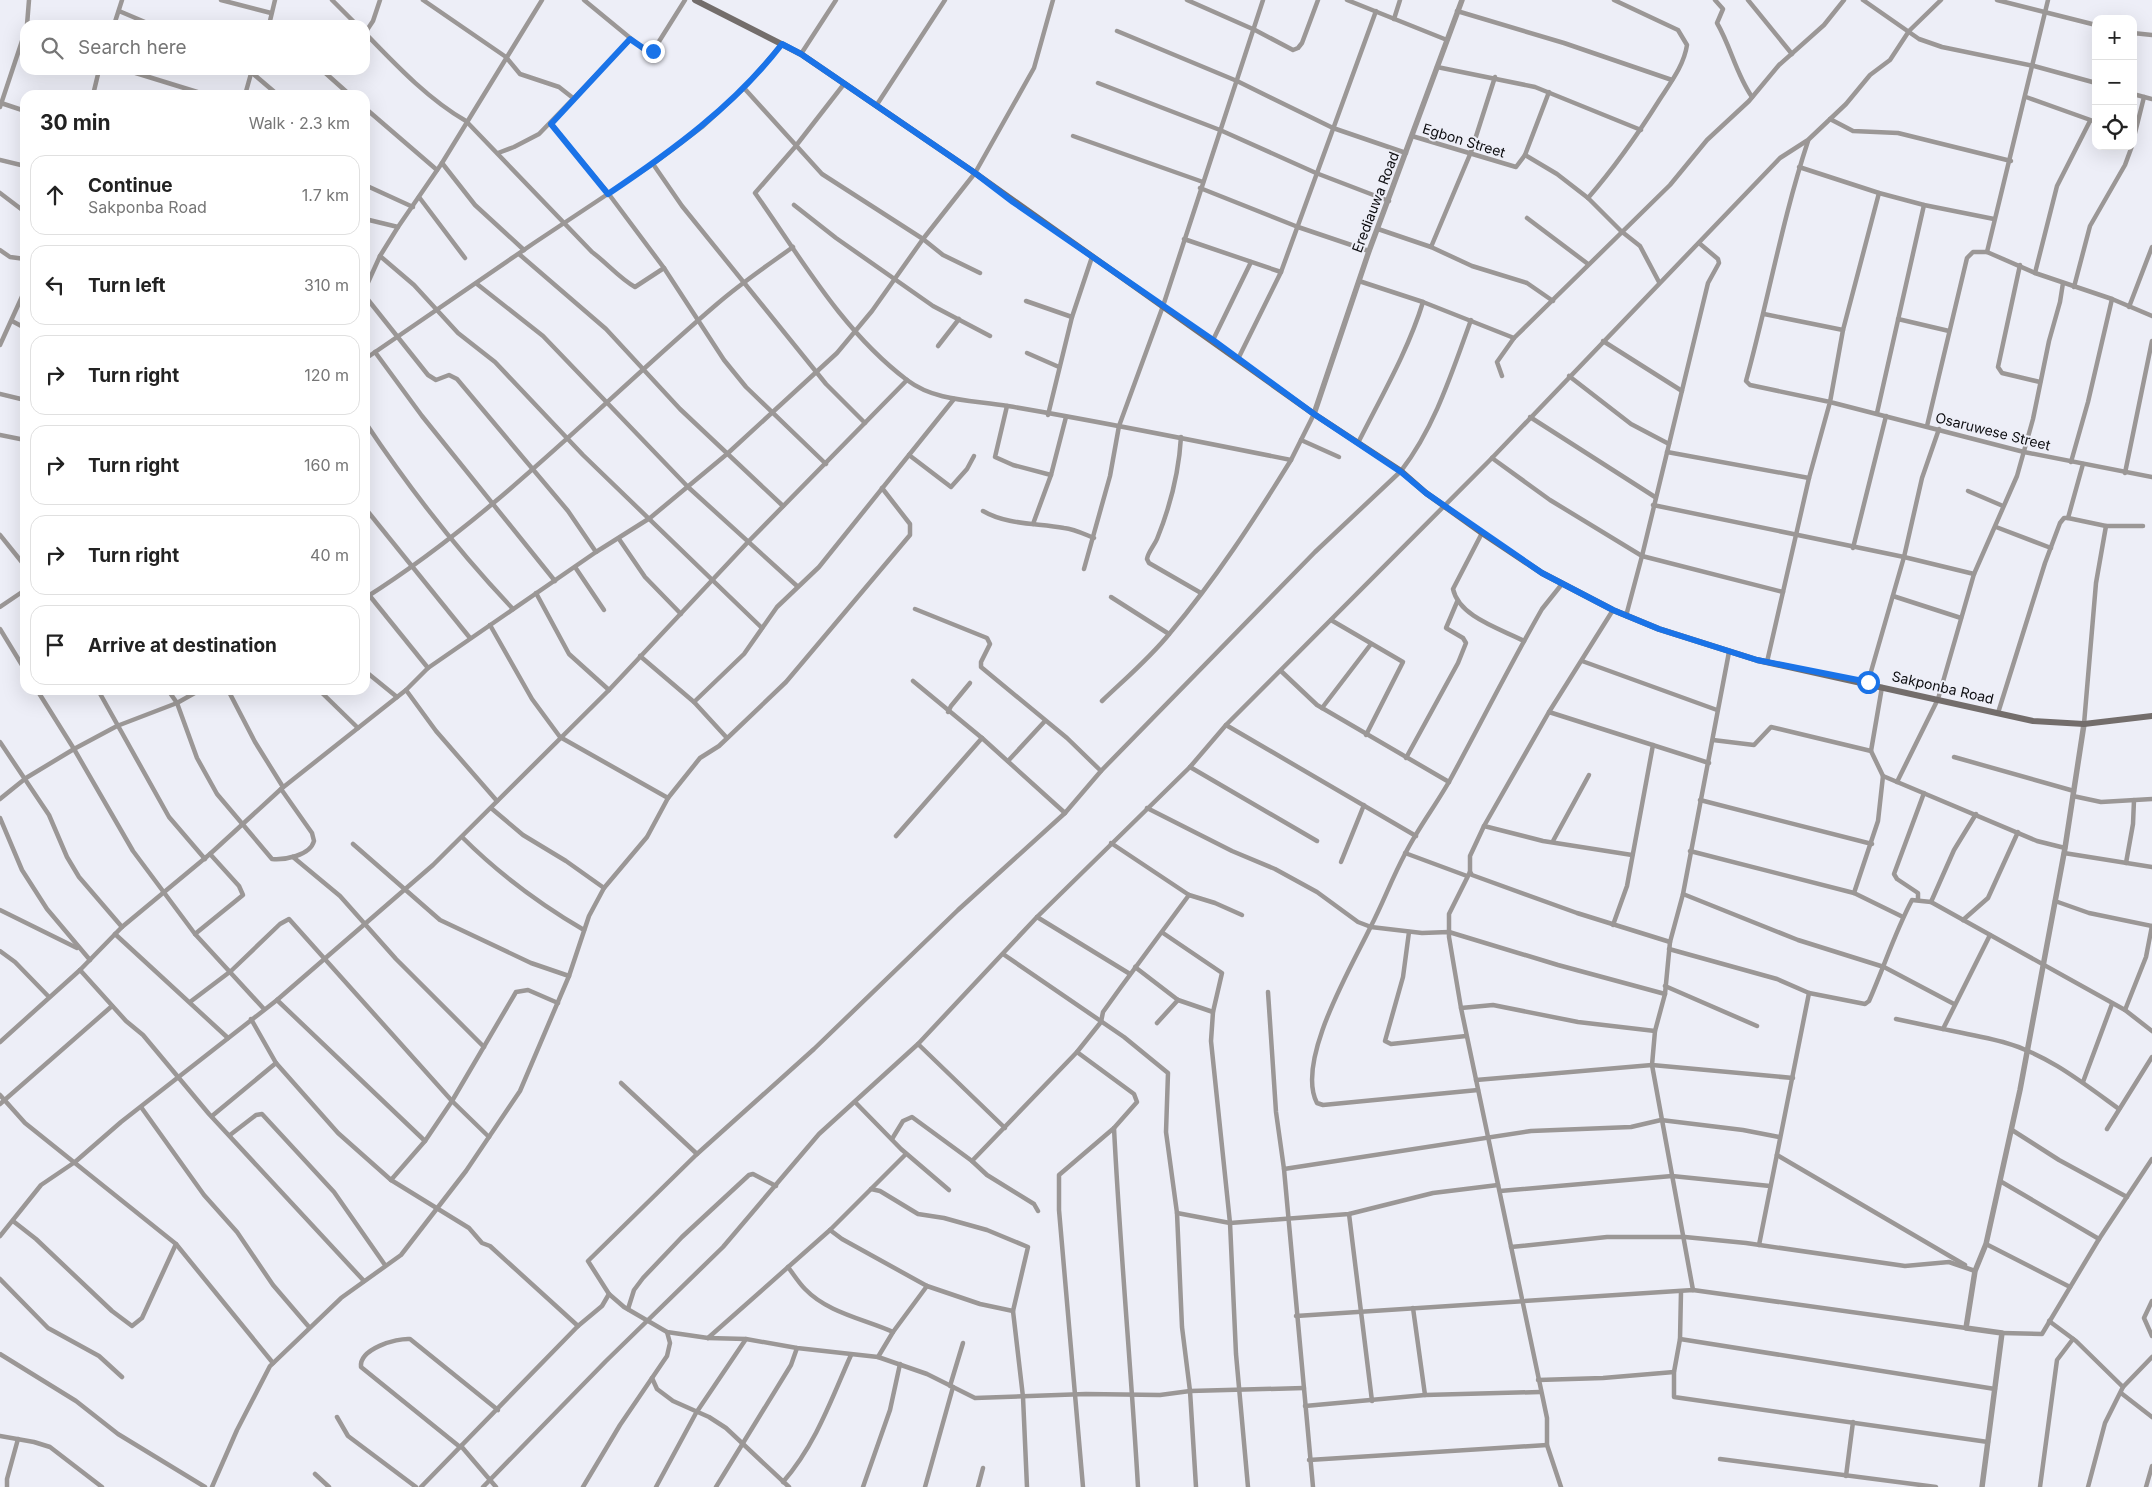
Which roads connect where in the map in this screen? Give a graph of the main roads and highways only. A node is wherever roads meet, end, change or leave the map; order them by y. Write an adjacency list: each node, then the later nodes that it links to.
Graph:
1 (695, 0): 2 (main road, Sakponba Road)
2 (2152, 716)

